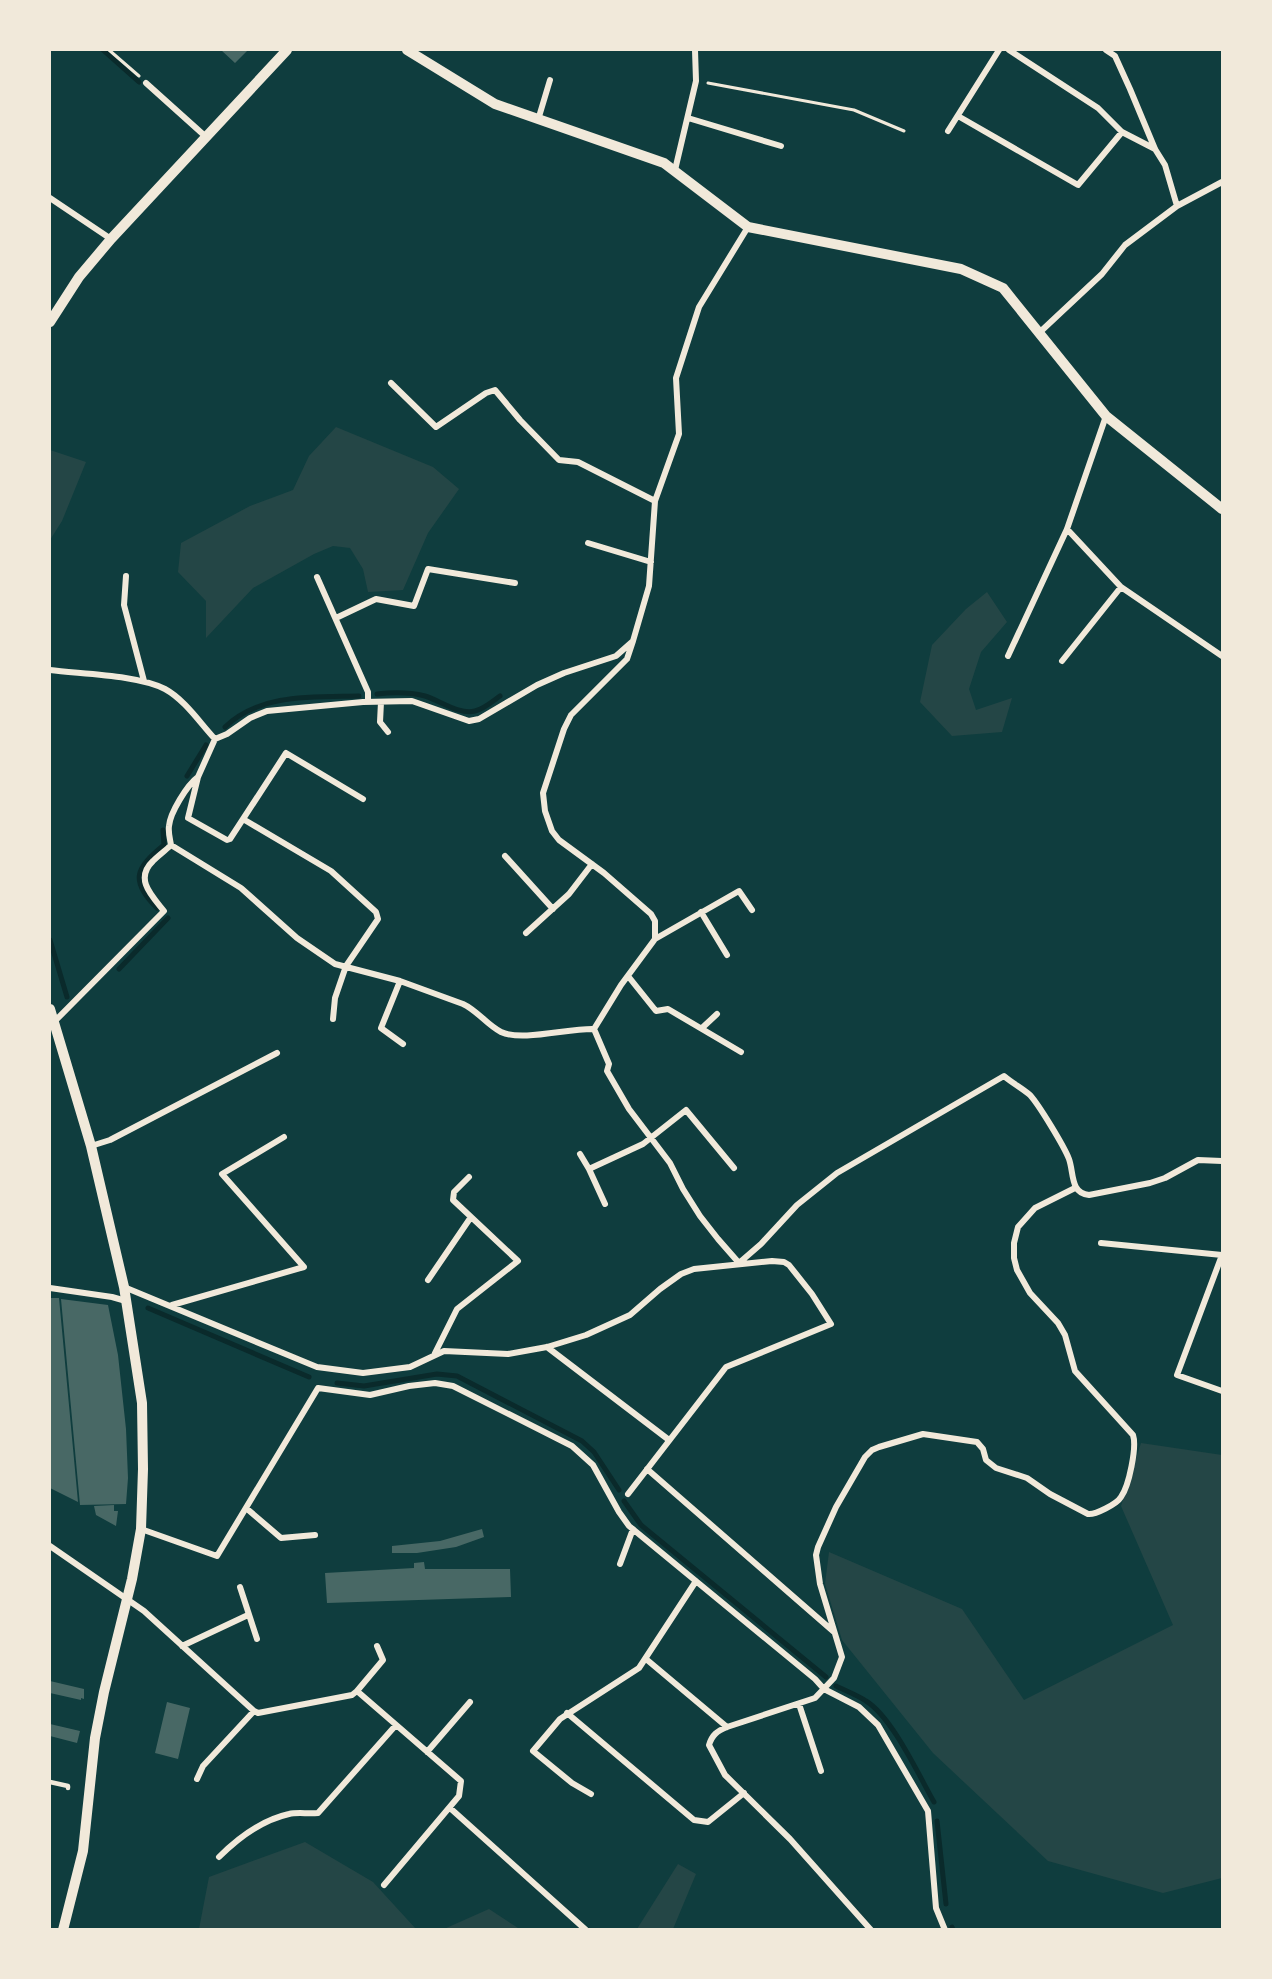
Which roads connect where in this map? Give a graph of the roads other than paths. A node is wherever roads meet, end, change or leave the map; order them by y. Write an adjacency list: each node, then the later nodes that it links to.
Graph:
1 (287, 50): 14 (street)
2 (407, 50): 11 (street)
3 (695, 50): 10 (street)
4 (999, 50): 9 (street)
5 (1009, 50): 13 (street)
6 (1106, 50): 16 (street)
7 (550, 80): 11 (street)
8 (146, 83): 14 (street)
9 (958, 116): 12 (street); 13 (street)
10 (688, 118): 15 (street); 17 (street)
11 (538, 120): 17 (street)
12 (948, 131)
13 (1122, 132): 16 (street)
14 (205, 136): 22 (street)
15 (780, 146)
16 (1155, 148): 20 (street)
17 (675, 170): 21 (street)
18 (1222, 182): 20 (street)
19 (50, 198): 22 (street)
20 (1177, 206): 24 (street)
21 (748, 227): 24 (street); 27 (street)
22 (111, 238): 23 (street)
23 (50, 322)
24 (1039, 334): 26 (street)
25 (391, 383): 27 (street)
26 (1106, 416): 28 (street); 29 (street)
27 (655, 501): 31 (street)
28 (1222, 509)
29 (1067, 529): 35 (street); 38 (street)
30 (588, 543): 31 (street)
31 (651, 562): 37 (street)
32 (126, 576): 42 (street)
33 (318, 577): 36 (street)
34 (515, 583): 36 (street)
35 (1121, 588): 39 (street); 40 (street)
36 (336, 618): 43 (street)
37 (633, 642): 44 (street); 52 (street)
38 (1008, 656)
39 (1222, 656)
40 (1062, 661)
41 (50, 670): 42 (street)
42 (144, 681): 46 (street)
43 (368, 702): 44 (street); 46 (street)
44 (381, 702): 45 (street)
45 (388, 732)
46 (215, 739): 47 (street)
47 (198, 777): 49 (street); 50 (street)
48 (363, 799): 49 (street)
49 (243, 819): 59 (street)
50 (171, 845): 59 (street); 65 (street)
51 (505, 856): 53 (street)
52 (592, 864): 53 (street); 57 (street)
53 (553, 909): 56 (street)
54 (752, 910): 55 (street)
55 (701, 912): 57 (street); 58 (street)
56 (526, 933)
57 (655, 939): 60 (street)
58 (727, 955)
59 (346, 966): 61 (street); 64 (street)
60 (628, 976): 66 (street); 67 (street)
61 (400, 981): 67 (street); 68 (street)
62 (50, 1009): 65 (street)
63 (717, 1014): 66 (street)
64 (333, 1019)
65 (54, 1022): 73 (street)
66 (702, 1028): 69 (street)
67 (594, 1029): 72 (street)
68 (403, 1044)
69 (741, 1052)
70 (277, 1053): 73 (street)
71 (284, 1137): 89 (street)
72 (651, 1138): 76 (street); 77 (street); 84 (street)
73 (91, 1146): 86 (street)
74 (580, 1154): 77 (street)
75 (1222, 1161): 79 (street)
76 (734, 1168)
77 (589, 1169): 80 (street)
78 (469, 1177): 81 (street)
79 (1075, 1188): 84 (street); 106 (street)
80 (605, 1204)
81 (471, 1217): 85 (street); 91 (street)
82 (1101, 1243): 83 (street)
83 (1222, 1255): 92 (street)
84 (739, 1263): 90 (street); 93 (street)
85 (428, 1280)
86 (124, 1287): 88 (street); 89 (street)
87 (50, 1288): 88 (street)
88 (126, 1301): 97 (street)
89 (172, 1306): 91 (street)
90 (547, 1347): 91 (street); 93 (street)
91 (435, 1353)
92 (1222, 1391)
93 (669, 1440): 94 (street)
94 (647, 1469): 95 (street); 106 (street)
95 (628, 1494)
96 (246, 1508): 97 (street); 98 (street); 99 (street)
97 (141, 1529): 104 (street)
98 (633, 1529): 101 (street); 102 (street)
99 (315, 1535)
100 (50, 1546): 104 (street)
101 (620, 1563)
102 (696, 1581): 110 (street); 111 (street)
103 (240, 1587): 105 (street)
104 (128, 1600): 108 (street); 130 (street)
105 (248, 1615): 107 (street); 108 (street)
106 (834, 1633): 111 (street)
107 (256, 1640)
108 (182, 1646): 115 (street)
109 (377, 1646): 112 (street)
110 (646, 1659): 116 (street); 118 (street)
111 (824, 1689): 114 (street); 132 (street)
112 (357, 1691): 115 (street); 117 (street)
113 (470, 1702): 119 (street)
114 (799, 1704): 118 (street); 120 (street)
115 (254, 1711): 121 (street)
116 (567, 1713): 124 (street); 125 (street)
117 (396, 1725): 119 (street); 127 (street)
118 (727, 1727): 124 (street)
119 (428, 1752): 126 (street)
120 (821, 1771)
121 (196, 1779)
122 (50, 1782): 123 (lane)
123 (68, 1788)
124 (744, 1793): 131 (street)
125 (591, 1794)
126 (450, 1808): 128 (street); 129 (street)
127 (219, 1857)
128 (384, 1886)
129 (580, 1928)
130 (63, 1929)
131 (871, 1929)
132 (945, 1929)

